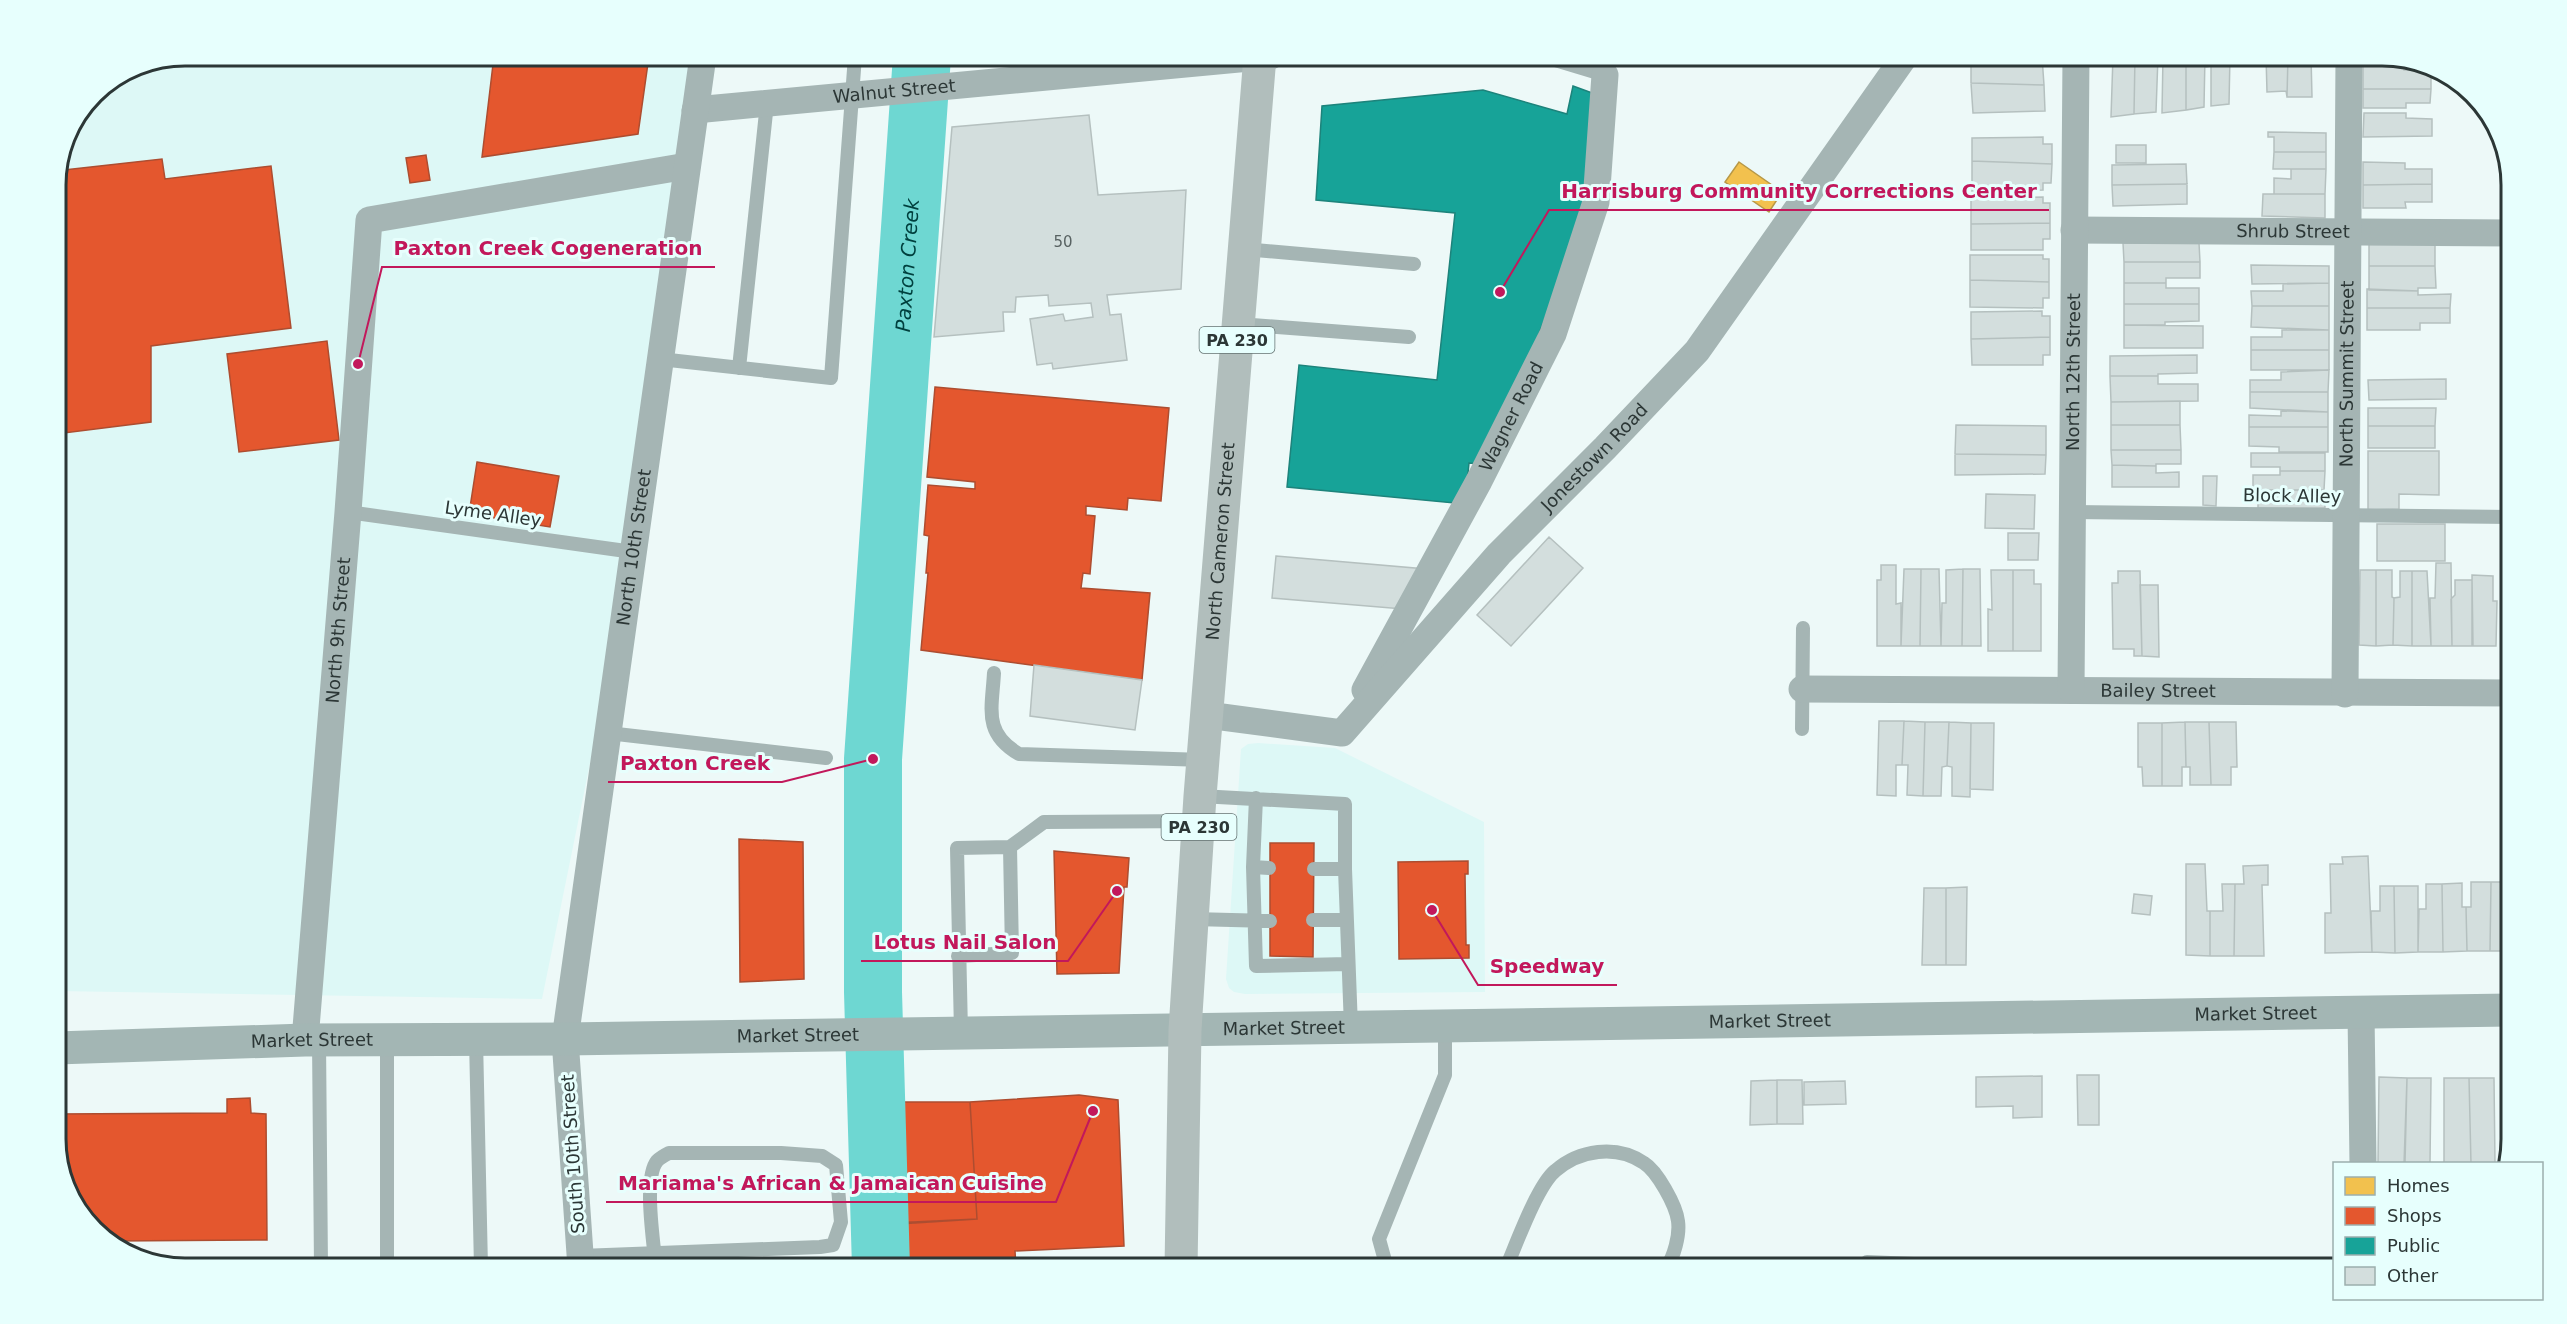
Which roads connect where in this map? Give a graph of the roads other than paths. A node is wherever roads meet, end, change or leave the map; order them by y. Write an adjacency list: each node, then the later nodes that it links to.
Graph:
1 (702, 66): 12 (street, North 10th Street)
2 (854, 66): 10 (lane)
3 (1155, 66): 10 (street, Walnut Street)
4 (1263, 66): 17 (highway, North Cameron Street / PA 230)
5 (1575, 66): 9 (lane)
6 (1898, 66): 37 (street, Jonestown Road)
7 (2076, 66): 14 (street, North 12th Street)
8 (2349, 66): 15 (street, North Summit Street)
9 (1605, 75): 37 (street, Wagner Road)
10 (852, 94): 11 (street, Walnut Street); 22 (lane)
11 (766, 103): 12 (street, Walnut Street); 22 (lane)
12 (695, 110): 13 (street, North 10th Street)
13 (687, 166): 21 (street, North 10th Street); 23 (street, North 9th Street)
14 (2074, 230): 15 (street, Shrub Street); 24 (street, North 12th Street)
15 (2348, 232): 16 (street, Shrub Street); 25 (street, North Summit Street)
16 (2501, 232)
17 (1245, 249): 18 (lane); 19 (highway, North Cameron Street / PA 230)
18 (1414, 264)
19 (1239, 324): 20 (lane); 34 (highway, North Cameron Street / PA 230)
20 (1410, 337)
21 (660, 359): 22 (lane); 27 (street, North 10th Street)
22 (739, 368)
23 (348, 512): 27 (lane, Lyme Alley); 62 (street, North 9th Street)
24 (2073, 512): 25 (lane, Block Alley); 31 (street, North 12th Street)
25 (2346, 515): 26 (lane, Block Alley); 32 (street, North Summit Street)
26 (2501, 517)
27 (633, 552): 36 (street, North 10th Street)
28 (1803, 628): 30 (lane)
29 (994, 673): 39 (lane)
30 (1802, 689): 31 (street, Bailey Street); 35 (lane)
31 (2071, 690): 32 (street, Bailey Street)
32 (2345, 693): 33 (street, Bailey Street)
33 (2501, 693)
34 (1207, 715): 37 (street); 39 (highway, North Cameron Street / PA 230)
35 (1802, 729)
36 (608, 733): 38 (lane); 61 (street, North 10th Street)
37 (1342, 733)
38 (826, 758)
39 (1204, 760): 41 (highway, North Cameron Street / PA 230)
40 (1256, 798): 41 (lane); 43 (lane); 46 (lane)
41 (1200, 808): 42 (lane); 47 (highway, North Cameron Street / PA 230)
42 (1010, 847): 52 (lane); 52 (lane)
43 (1253, 867): 44 (lane); 48 (lane)
44 (1269, 868)
45 (1314, 869): 46 (lane)
46 (1345, 869): 50 (lane)
47 (1193, 919): 48 (lane); 58 (highway, North Cameron Street / PA 230)
48 (1255, 920): 51 (lane); 53 (lane)
49 (1313, 920): 50 (lane)
50 (1346, 920): 53 (lane)
51 (1270, 921)
52 (958, 956): 59 (lane)
53 (1348, 964): 57 (lane)
54 (2501, 1010): 55 (main road, Market Street)
55 (2361, 1012): 56 (main road, Market Street); 65 (street)
56 (1445, 1026): 57 (main road, Market Street); 74 (lane)
57 (1351, 1027): 58 (main road, Market Street)
58 (1185, 1030): 59 (main road, Market Street); 73 (highway, PA 230)
59 (961, 1032): 61 (main road, Market Street)
60 (476, 1039): 61 (main road, Market Street); 63 (main road, Market Street); 69 (lane)
61 (565, 1039): 70 (street, South 10th Street)
62 (312, 1040): 63 (main road, Market Street); 64 (main road, Market Street); 67 (lane)
63 (387, 1040): 68 (lane)
64 (66, 1048)
65 (2363, 1162)
66 (655, 1253): 66 (lane); 71 (lane); 72 (lane)
67 (321, 1258)
68 (387, 1258)
69 (481, 1258)
70 (580, 1258)
71 (613, 1258)
72 (655, 1258)
73 (1181, 1258)
74 (1384, 1258)
75 (1511, 1258): 76 (lane)
76 (1672, 1258)

